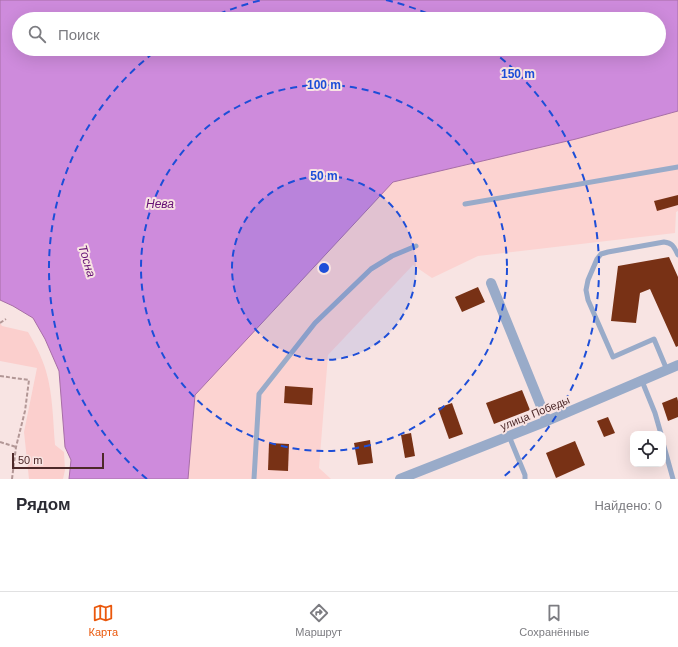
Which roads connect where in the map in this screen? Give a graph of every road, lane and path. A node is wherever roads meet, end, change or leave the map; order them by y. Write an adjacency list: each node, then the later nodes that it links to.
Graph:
1 (678, 167): 2 (lane)
2 (465, 204)
3 (416, 246): 19 (lane)
4 (678, 255): 9 (lane)
5 (491, 283): 12 (street)
6 (6, 319): 7 (path)
7 (0, 324)
8 (678, 365): 9 (street, улица Победы)
9 (667, 370): 11 (street, улица Победы)
10 (0, 376): 16 (path)
11 (642, 381): 12 (street, улица Победы); 13 (lane)
12 (547, 422): 14 (street, улица Победы)
13 (659, 431)
14 (509, 436): 20 (street, улица Победы); 21 (lane)
15 (0, 442): 16 (path)
16 (16, 447): 18 (path)
17 (666, 454): 22 (lane)
18 (12, 479)
19 (254, 479)
20 (400, 479)
21 (525, 479)
22 (673, 479)

